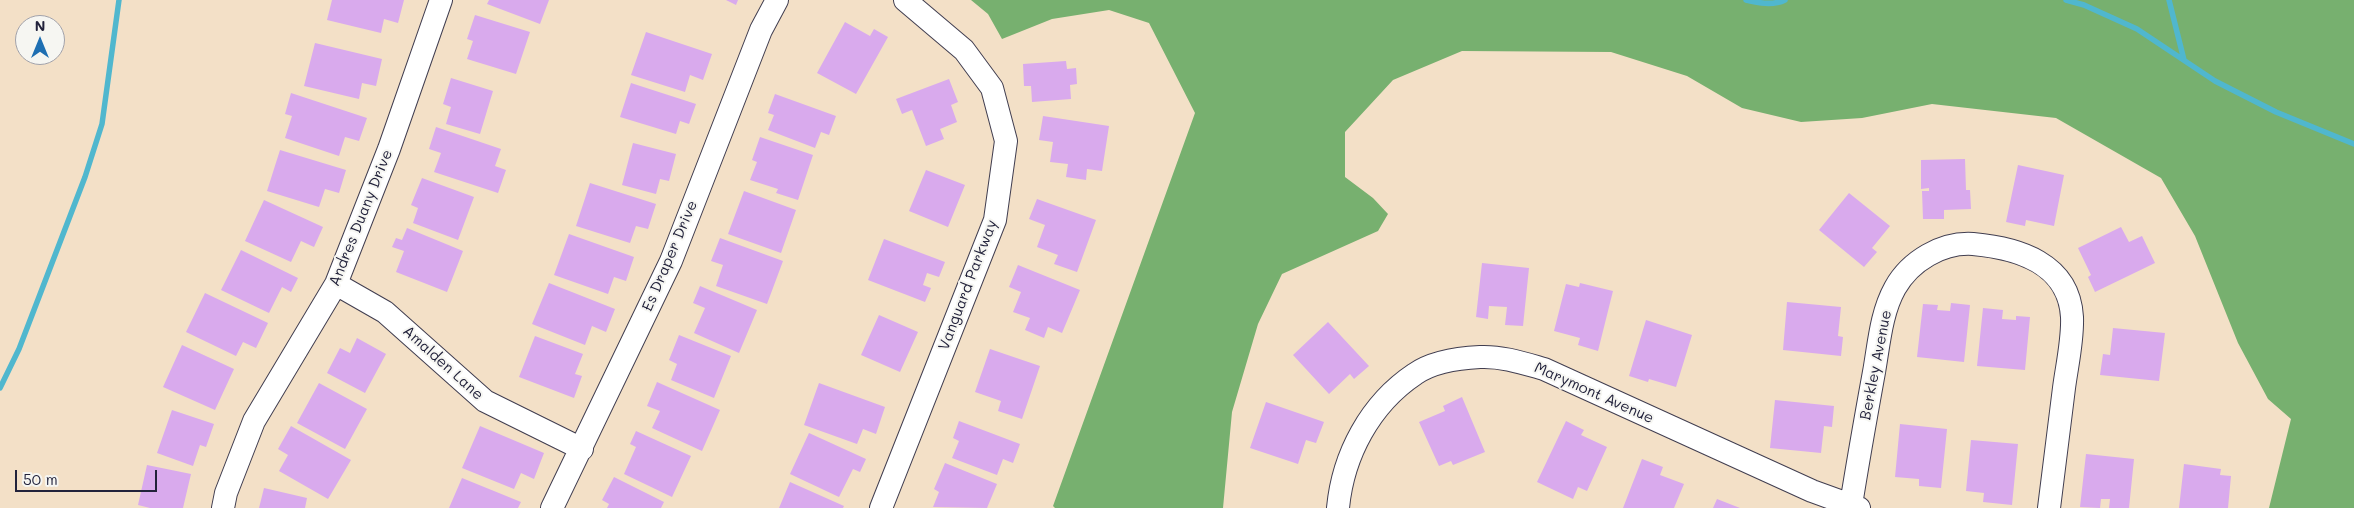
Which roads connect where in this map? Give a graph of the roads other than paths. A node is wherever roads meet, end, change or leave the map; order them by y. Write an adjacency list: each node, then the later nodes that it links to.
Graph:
1 (441, 0): 4 (street, Andres Duany Drive)
2 (777, 0): 5 (street, Es Draper Drive)
3 (909, 1): 9 (street, Vanguard Parkway)
4 (336, 284): 5 (street, Amalden Lane); 7 (street, Andres Duany Drive)
5 (582, 449): 8 (street, Es Draper Drive)
6 (1855, 507): 10 (street, Marymont Avenue); 11 (street, Berkley Avenue)
7 (223, 508)
8 (552, 508)
9 (881, 508)
10 (1338, 508)
11 (2049, 508)

